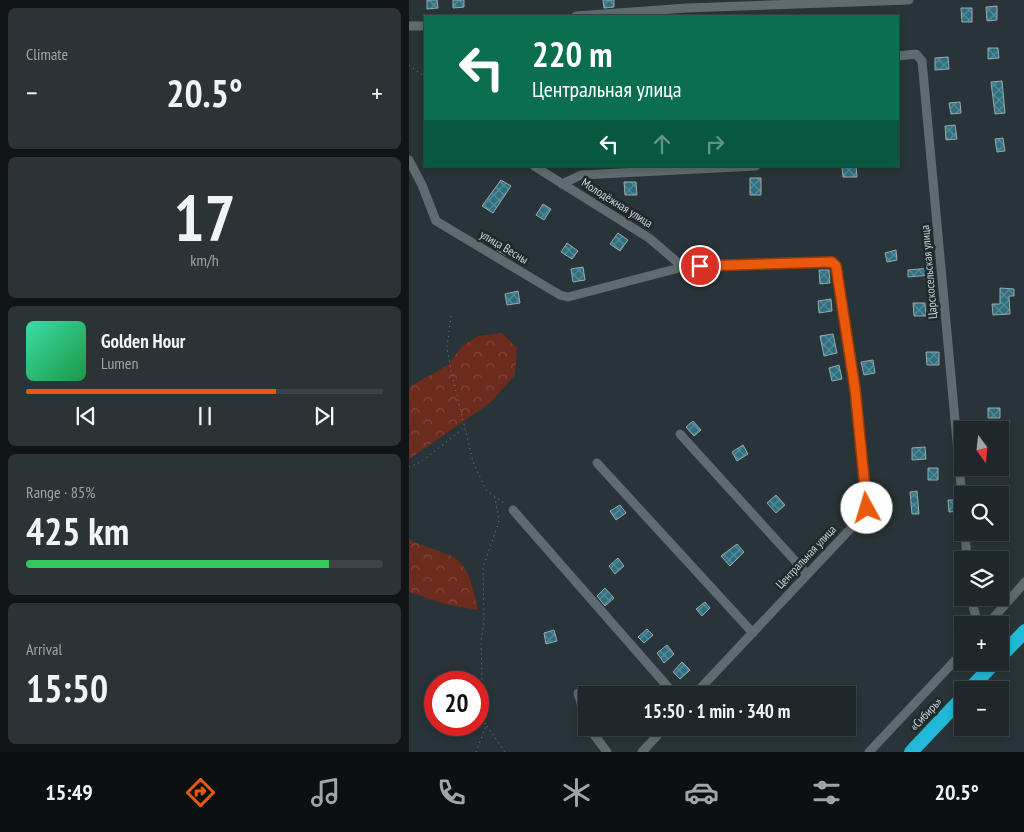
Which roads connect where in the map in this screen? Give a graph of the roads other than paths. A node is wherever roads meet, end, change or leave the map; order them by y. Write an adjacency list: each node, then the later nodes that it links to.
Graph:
1 (909, 0): 2 (street)
2 (861, 1): 3 (street)
3 (591, 15)
4 (409, 26): 5 (street)
5 (424, 26)
6 (899, 56): 15 (street, Царскосельская улица)
7 (409, 160): 12 (street, улица Весны)
8 (536, 167): 10 (street, Молодёжная улица)
9 (737, 167): 10 (street)
10 (563, 184): 11 (street, Молодёжная улица)
11 (683, 267): 12 (street, Центральная улица); 17 (street, Центральная улица)
12 (560, 296)
13 (680, 434): 17 (street)
14 (597, 463): 21 (street)
15 (961, 486)
16 (513, 510): 26 (street)
17 (807, 574): 21 (street, Центральная улица)
18 (1024, 582): 19 (street)
19 (995, 616)
20 (1024, 631): 22 (highway)
21 (753, 632): 27 (street, Центральная улица)
22 (1009, 647)
23 (954, 662): 33 (street)
24 (987, 671): 25 (highway)
25 (977, 681)
26 (667, 686)
27 (703, 686)
28 (954, 707): 34 (highway, «Сибирь»)
29 (595, 736): 31 (street)
30 (657, 736): 32 (street)
31 (607, 752)
32 (642, 752)
33 (869, 752)
34 (911, 752)

